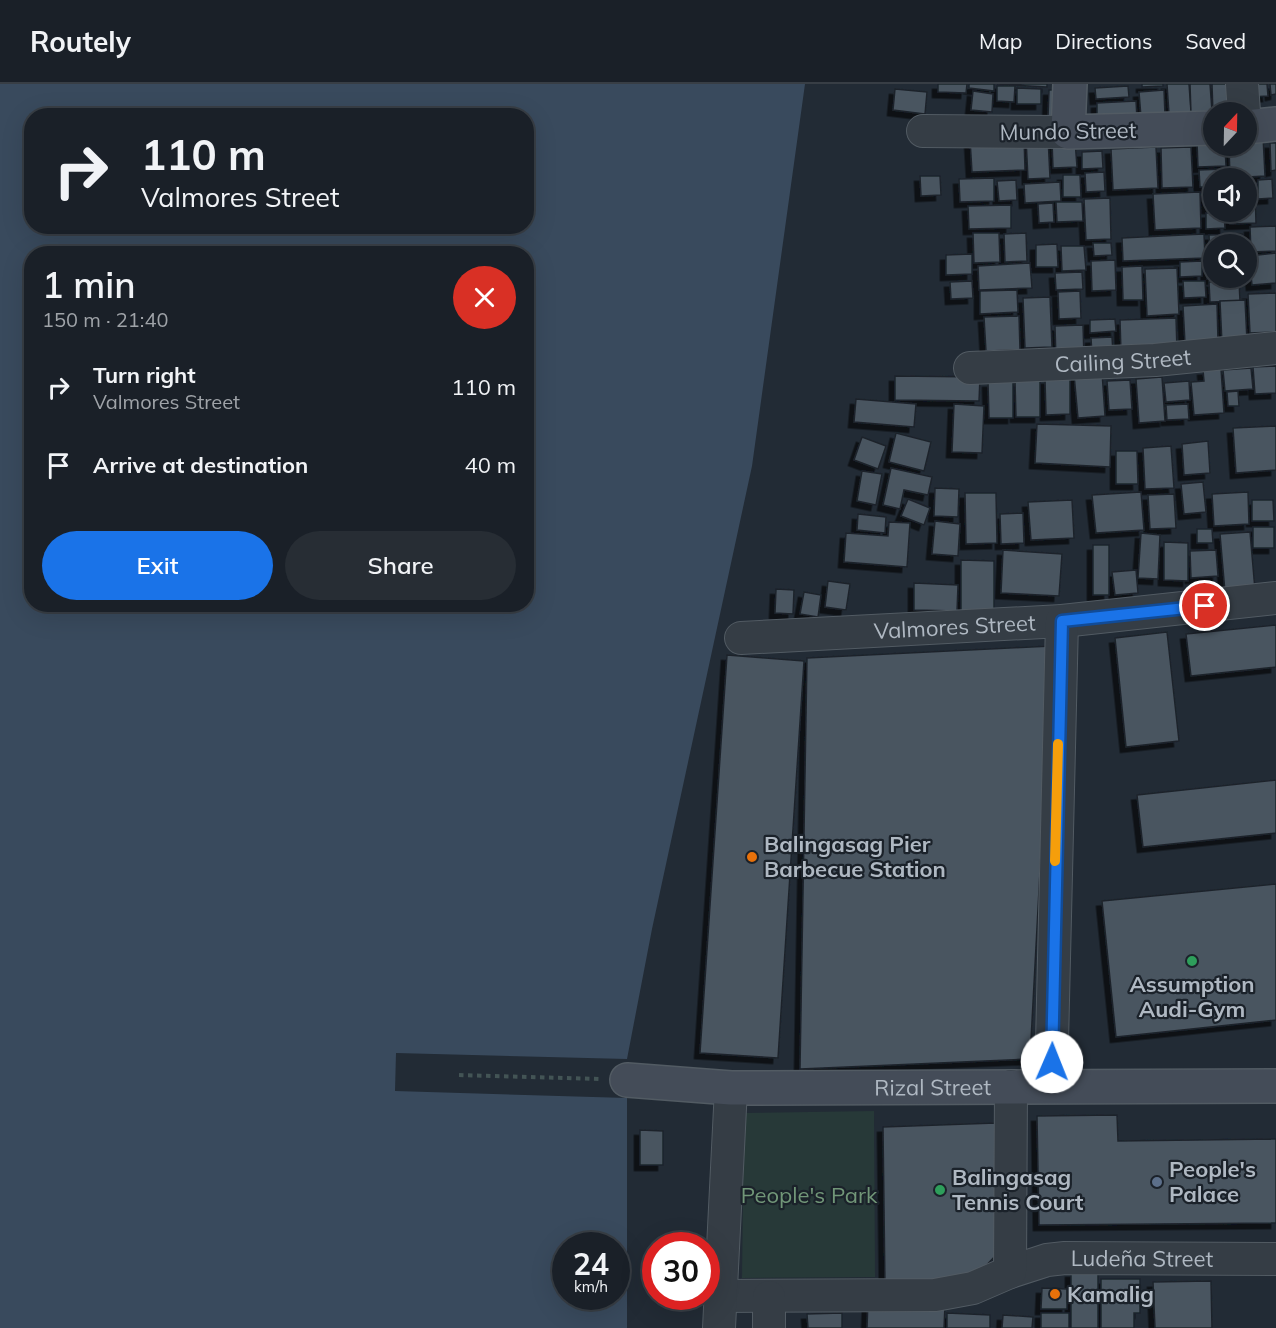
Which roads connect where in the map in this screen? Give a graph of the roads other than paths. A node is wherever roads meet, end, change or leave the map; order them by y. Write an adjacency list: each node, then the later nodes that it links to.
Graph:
1 (1070, 84): 8 (street)
2 (1242, 84): 3 (street)
3 (1243, 102)
4 (1276, 124): 5 (street)
5 (1257, 126)
6 (1203, 128): 8 (street, Mundo Street)
7 (923, 131): 8 (street, Mundo Street)
8 (1068, 132)
9 (1276, 348): 10 (street, Cailing Street)
10 (970, 368)
11 (1276, 598): 12 (street, Valmores Street)
12 (1062, 621): 13 (street, Valmores Street); 15 (street)
13 (741, 638)
14 (627, 1080): 18 (street, Rizal Street)
15 (1052, 1085): 16 (street, Rizal Street); 17 (street, Rizal Street)
16 (1011, 1086): 18 (street, Rizal Street); 20 (street)
17 (1276, 1086)
18 (731, 1088): 21 (street)
19 (1276, 1259): 20 (street, Ludeña Street)
20 (1010, 1272): 23 (street, Ludeña Street)
21 (720, 1279)
22 (720, 1296): 23 (street, Ludeña Street)
23 (769, 1297): 26 (street)
24 (719, 1310): 25 (street)
25 (719, 1328)
26 (769, 1328)

